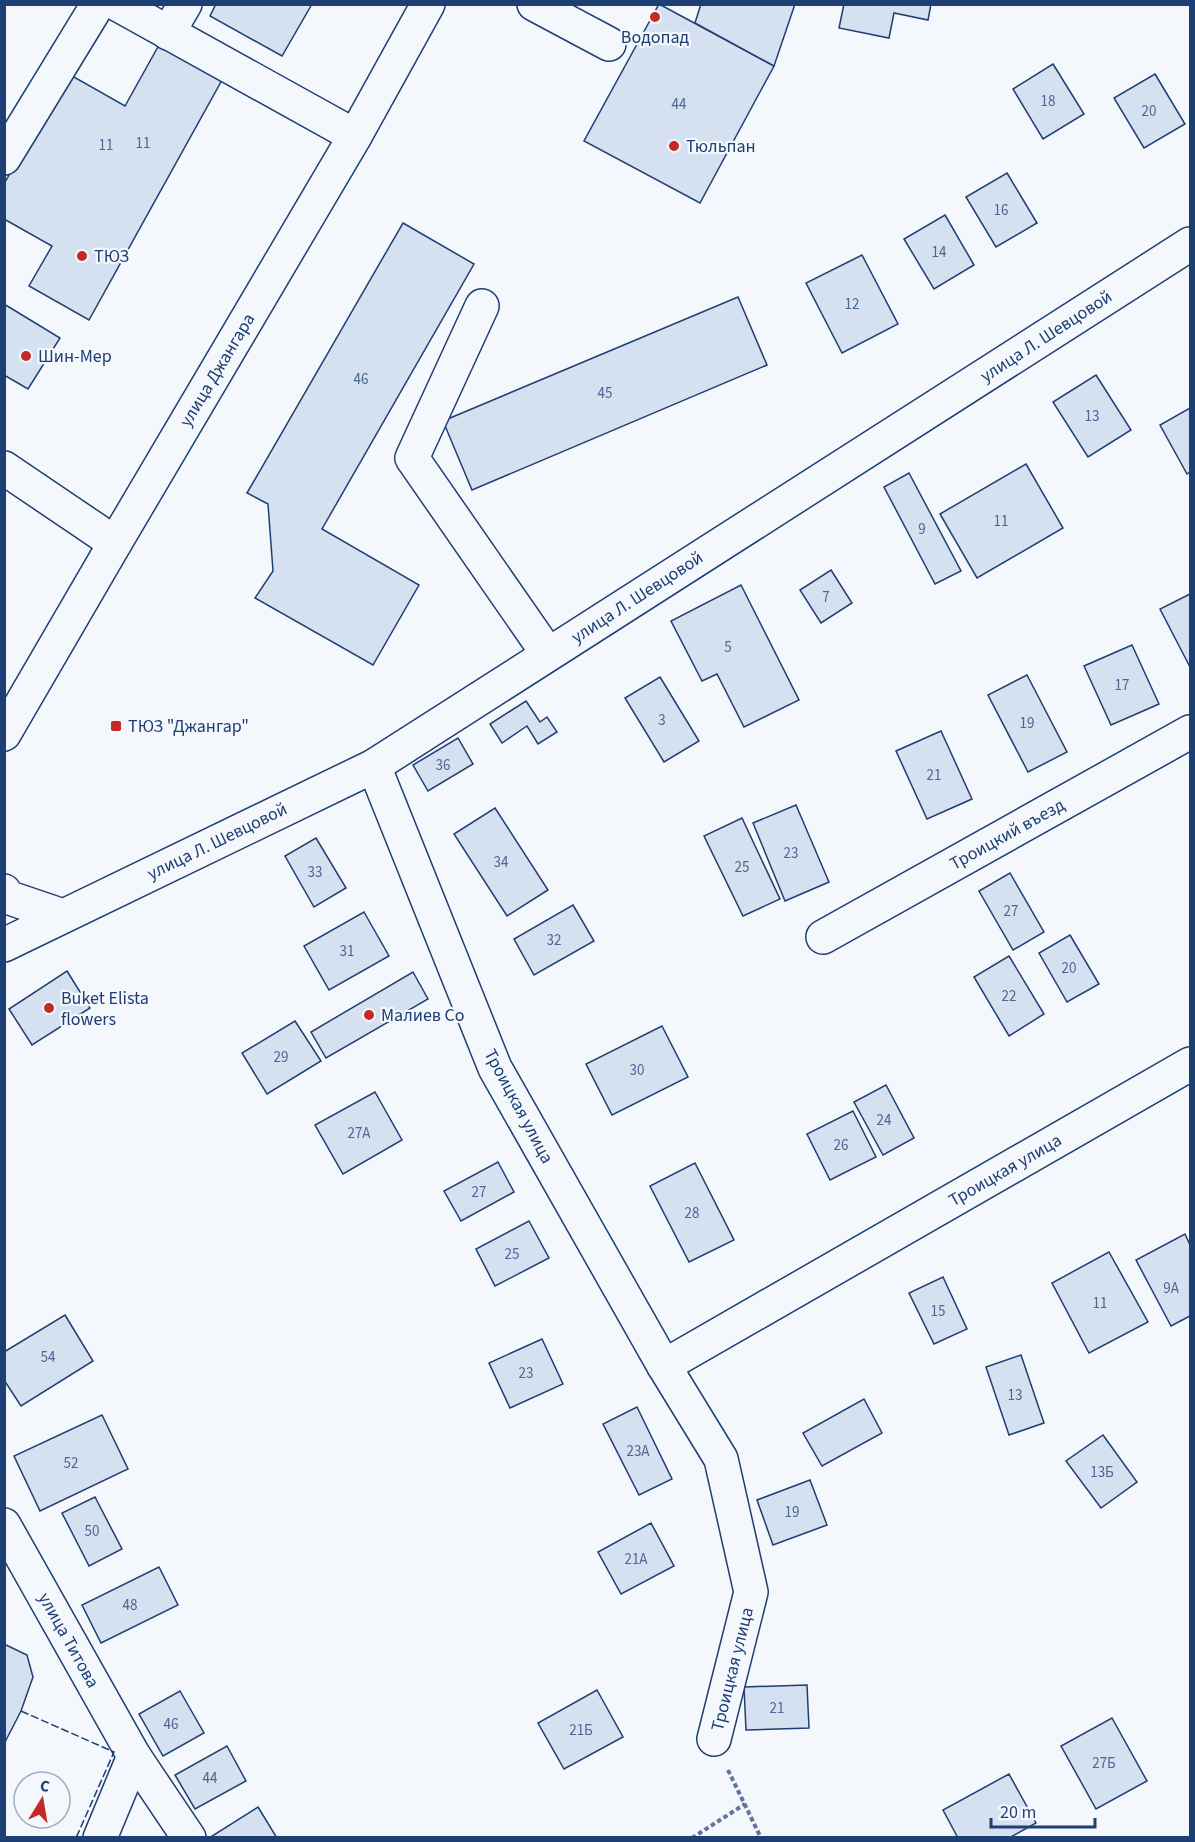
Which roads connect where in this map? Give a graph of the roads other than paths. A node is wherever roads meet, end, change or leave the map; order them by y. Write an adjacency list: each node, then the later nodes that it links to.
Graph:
1 (98, 4): 9 (street)
2 (117, 4): 6 (street)
3 (185, 4): 6 (street)
4 (428, 4): 8 (street, улица Джангара)
5 (534, 4): 7 (street)
6 (168, 33): 8 (street)
7 (609, 44)
8 (355, 136): 13 (street, улица Джангара)
9 (4, 159)
10 (1191, 244): 14 (street, улица Л. Шевцовой)
11 (482, 306): 14 (street)
12 (4, 468): 13 (street)
13 (114, 543): 16 (street, улица Джангара)
14 (549, 654): 17 (street, улица Л. Шевцовой)
15 (1191, 732): 20 (street, Троицкий въезд)
16 (4, 734)
17 (374, 766): 19 (street, улица Л. Шевцовой); 23 (street, Троицкая улица)
18 (5, 895): 19 (street)
19 (63, 916): 21 (street, улица Л. Шевцовой)
20 (823, 937)
21 (4, 945)
22 (1191, 1064): 23 (street, Троицкая улица)
23 (664, 1366): 25 (street, Троицкая улица)
24 (4, 1525): 26 (street, улица Титова)
25 (714, 1739)
26 (134, 1755): 27 (street); 28 (street, улица Титова)
27 (100, 1838)
28 (189, 1838)

